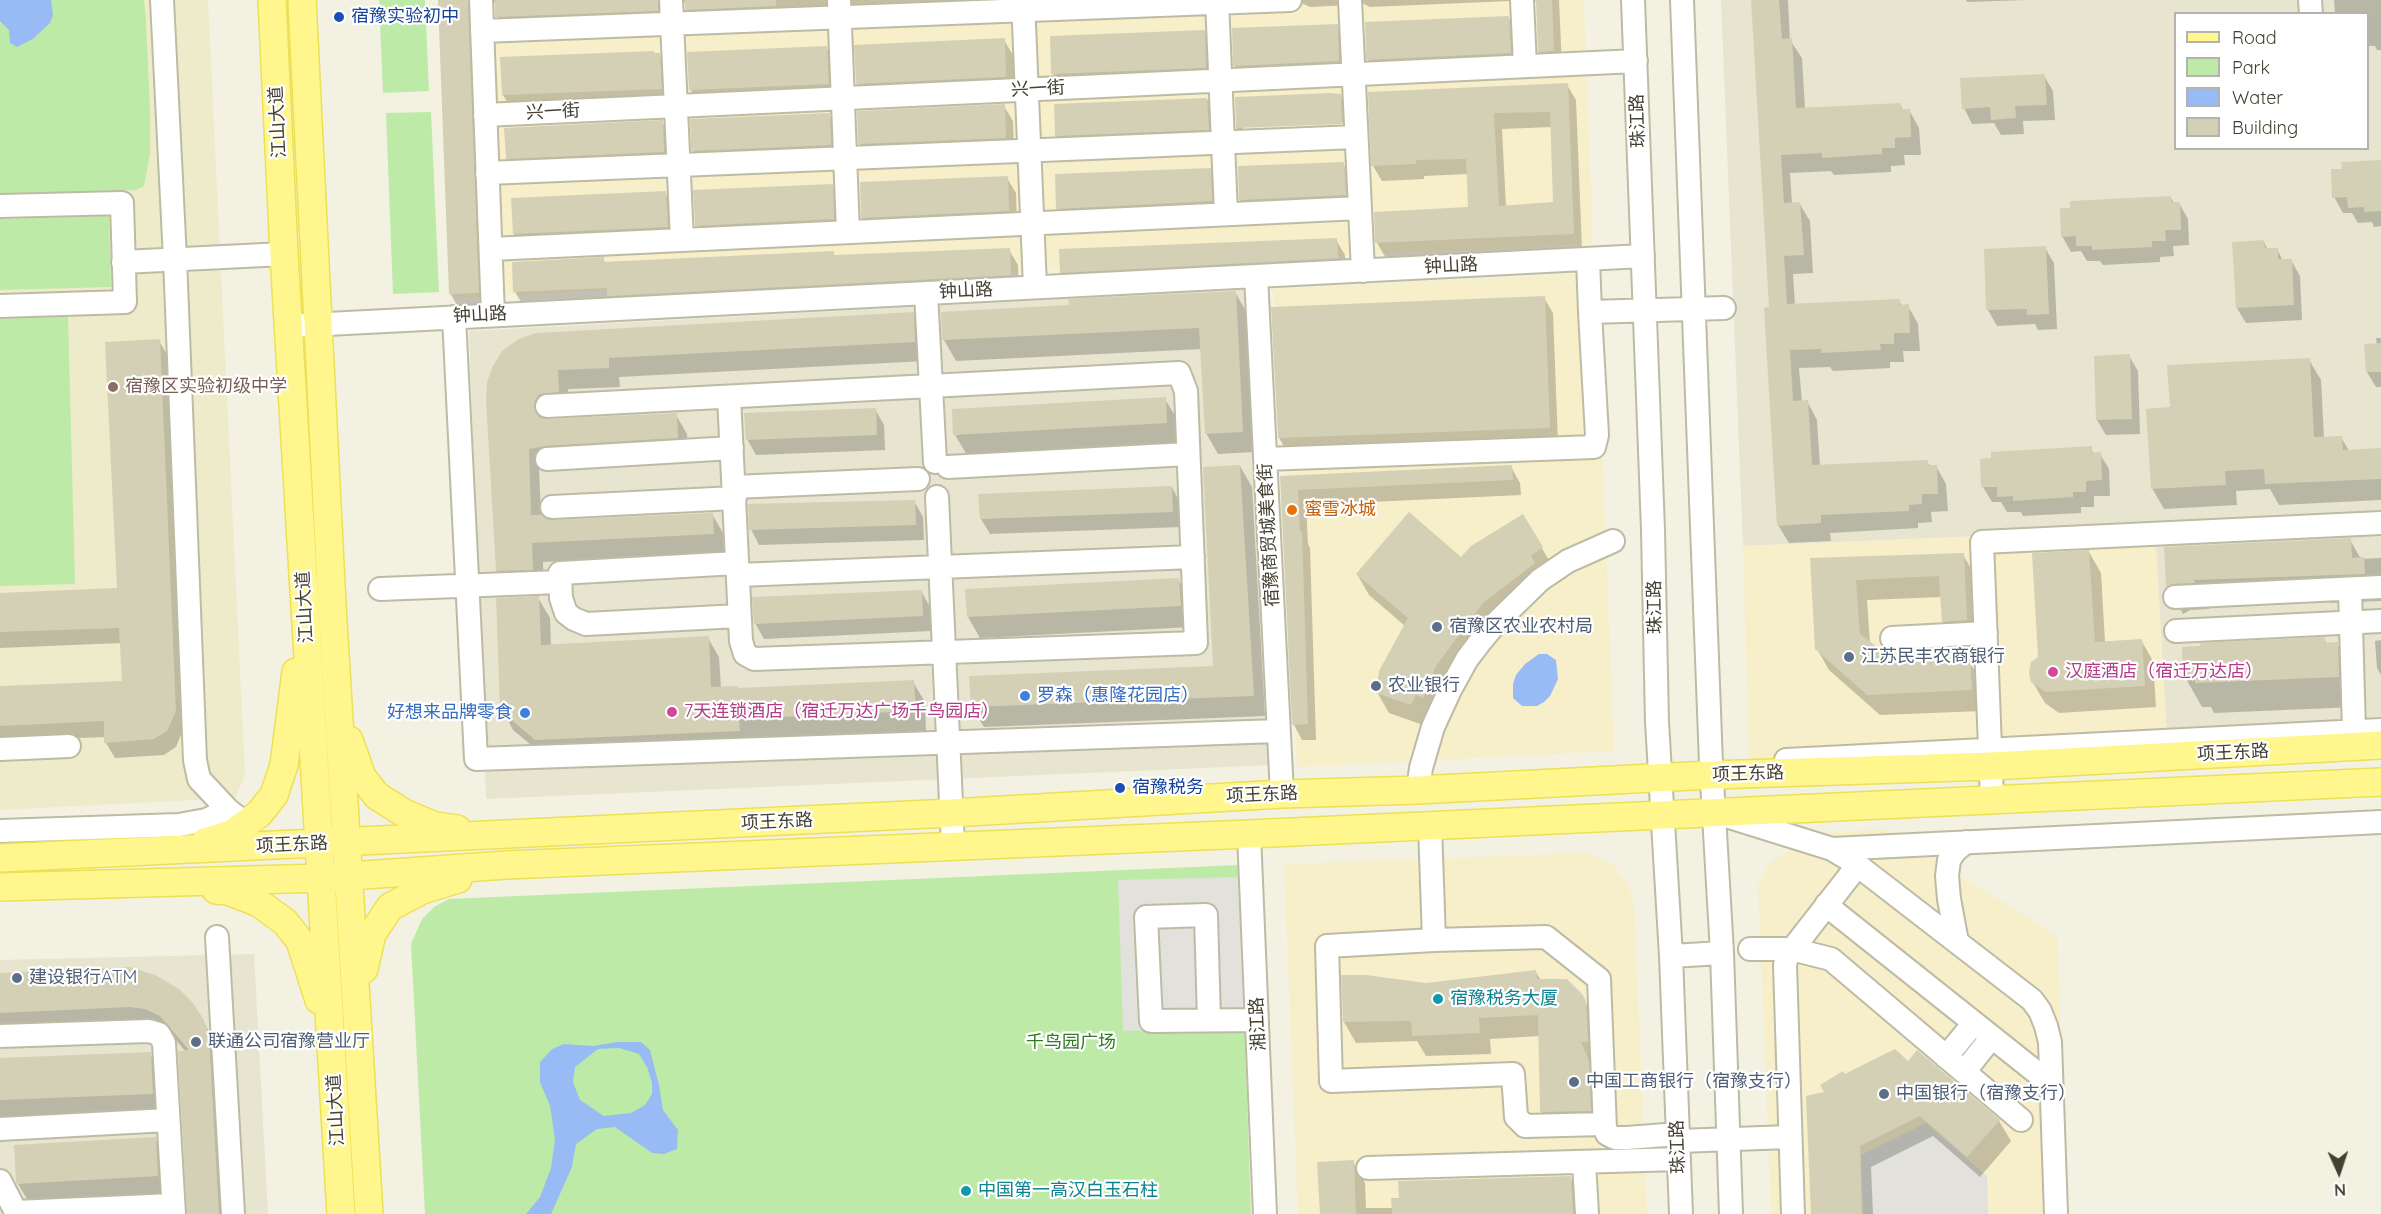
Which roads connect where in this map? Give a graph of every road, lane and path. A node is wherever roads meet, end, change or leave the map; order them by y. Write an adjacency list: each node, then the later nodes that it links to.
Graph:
1 (162, 0): 39 (street)
2 (272, 0): 37 (main road, 江山大道)
3 (302, 0): 53 (main road, 江山大道)
4 (481, 0): 15 (street)
5 (671, 0): 14 (street)
6 (1290, 0): 11 (street)
7 (1350, 0): 18 (street)
8 (1522, 0): 17 (street)
9 (1633, 0): 16 (street, 珠江路)
10 (1682, 0): 48 (street)
11 (1217, 1): 12 (street); 19 (street)
12 (1023, 5): 13 (street); 20 (street)
13 (839, 9): 14 (street); 21 (street)
14 (672, 24): 15 (street); 22 (street)
15 (482, 31): 23 (street)
16 (1636, 61): 17 (street, 兴一街); 38 (street, 珠江路)
17 (1525, 66): 18 (street, 兴一街)
18 (1353, 74): 19 (street, 兴一街); 24 (street)
19 (1221, 80): 20 (street, 兴一街); 25 (street)
20 (1027, 90): 21 (street, 兴一街); 26 (street)
21 (843, 98): 22 (street, 兴一街); 27 (street)
22 (676, 106): 23 (street, 兴一街); 28 (street)
23 (485, 115): 29 (street)
24 (1356, 137): 25 (street); 31 (street)
25 (1223, 142): 26 (street); 32 (street)
26 (1029, 150): 27 (street); 33 (street)
27 (845, 158): 28 (street); 34 (street)
28 (679, 165): 29 (street); 35 (street)
29 (488, 173): 36 (street)
30 (0, 206): 41 (street)
31 (1360, 208): 32 (street); 42 (street)
32 (1226, 214): 33 (street)
33 (1032, 223): 34 (street); 44 (street)
34 (849, 232): 35 (street)
35 (682, 240): 36 (street)
36 (491, 249): 51 (street)
37 (284, 254): 39 (street); 54 (main road, 江山大道)
38 (1643, 256): 40 (street, 钟山路); 49 (street, 珠江路)
39 (175, 259): 41 (street); 104 (street)
40 (1587, 259): 42 (street, 钟山路); 50 (street)
41 (123, 262): 46 (street)
42 (1363, 271): 43 (street, 钟山路)
43 (1256, 276): 44 (street, 钟山路); 61 (street, 宿豫商贸城美食街)
44 (1035, 287): 45 (street, 钟山路)
45 (926, 293): 51 (street, 钟山路); 55 (street)
46 (0, 306)
47 (1724, 308): 48 (street)
48 (1694, 309): 49 (street); 95 (street)
49 (1644, 310): 50 (street); 96 (street, 珠江路)
50 (1590, 312): 61 (street)
51 (493, 315): 52 (street, 钟山路)
52 (454, 317): 53 (street, 钟山路); 73 (street)
53 (317, 324): 54 (street, 钟山路); 78 (main road, 江山大道)
54 (289, 326): 79 (main road, 江山大道)
55 (931, 386): 56 (street); 59 (street); 62 (street)
56 (729, 397): 57 (street); 58 (street)
57 (546, 406)
58 (732, 448): 60 (street); 64 (street)
59 (1188, 454): 62 (street); 69 (street)
60 (547, 459)
61 (1265, 459): 87 (street, 宿豫商贸城美食街)
62 (942, 464): 63 (street); 65 (street)
63 (918, 479): 64 (street); 65 (street)
64 (734, 492): 66 (street); 71 (street)
65 (937, 497): 70 (street)
66 (552, 507)
67 (2381, 523): 84 (street)
68 (1612, 541): 98 (street)
69 (1193, 557): 70 (street); 86 (street)
70 (940, 567): 71 (street); 86 (street)
71 (737, 569): 72 (street); 80 (street)
72 (560, 582): 73 (street); 80 (street)
73 (467, 585): 75 (street); 90 (street)
74 (2381, 587): 76 (street)
75 (380, 589)
76 (2350, 589): 77 (street); 82 (street)
77 (2175, 597)
78 (332, 604): 109 (main road); 110 (main road, 江山大道)
79 (305, 609): 104 (main road); 112 (main road, 江山大道)
80 (739, 616): 86 (street)
81 (2381, 621): 82 (street)
82 (2351, 622): 83 (street); 89 (street)
83 (2176, 631)
84 (1986, 633): 85 (street); 94 (street)
85 (1892, 638)
86 (944, 652): 90 (street)
87 (1278, 730): 90 (street); 99 (street, 宿豫商贸城美食街)
88 (2381, 730): 89 (street)
89 (2355, 732): 94 (street)
90 (948, 742): 102 (street)
91 (2381, 745): 94 (main road, 项王东路)
92 (69, 746): 93 (street)
93 (0, 749)
94 (1990, 758): 95 (main road, 项王东路); 100 (street)
95 (1711, 769): 96 (main road, 项王东路); 101 (street)
96 (1660, 772): 98 (main road, 项王东路); 103 (street, 珠江路)
97 (2381, 782): 100 (main road, 项王东路)
98 (1418, 790): 99 (main road, 项王东路)
99 (1282, 794): 102 (main road, 项王东路)
100 (1992, 799): 101 (main road, 项王东路)
101 (1713, 812): 103 (main road, 项王东路); 114 (street); 129 (street)
102 (951, 813): 109 (main road, 项王东路); 113 (street)
103 (1663, 815): 106 (main road, 项王东路); 130 (street, 珠江路)
104 (237, 817): 107 (street); 115 (main road)
105 (2381, 822): 111 (street)
106 (1430, 826): 108 (main road, 项王东路); 125 (street)
107 (0, 831)
108 (1249, 834): 113 (main road, 项王东路); 132 (street, 湘江路)
109 (506, 835): 110 (main road, 项王东路)
110 (346, 842): 112 (main road, 项王东路); 119 (main road, 江山大道)
111 (1966, 842): 114 (street); 126 (street)
112 (319, 843): 115 (main road, 项王东路); 120 (main road, 江山大道)
113 (953, 846): 117 (main road, 项王东路)
114 (1832, 849): 118 (street)
115 (134, 853): 116 (main road, 项王东路)
116 (0, 858)
117 (506, 865): 119 (main road, 项王东路); 135 (main road)
118 (1858, 865): 123 (street); 126 (street)
119 (349, 876): 120 (main road, 项王东路); 135 (main road, 江山大道)
120 (322, 878): 121 (main road, 项王东路); 137 (main road, 江山大道)
121 (135, 882): 122 (main road, 项王东路); 137 (main road)
122 (0, 887)
123 (1826, 905): 128 (street); 133 (street)
124 (218, 937): 152 (street)
125 (1434, 940): 142 (street); 142 (street)
126 (1957, 942): 139 (street)
127 (1750, 949): 128 (street)
128 (1791, 949): 136 (street); 144 (street)
129 (1722, 953): 130 (street); 145 (street)
130 (1671, 956): 146 (street, 珠江路)
131 (1209, 1020): 131 (street); 132 (street)
132 (1257, 1020): 155 (street, 湘江路)
133 (1983, 1030): 136 (street); 138 (street); 139 (street)
134 (0, 1036): 140 (street)
135 (360, 1057): 154 (main road, 江山大道)
136 (1946, 1057): 138 (street)
137 (333, 1059): 153 (main road, 江山大道)
138 (1964, 1072): 141 (street)
139 (2051, 1084): 160 (street)
140 (168, 1120): 143 (street); 150 (street)
141 (2021, 1120)
142 (1604, 1125): 146 (street)
143 (0, 1129)
144 (1790, 1137): 145 (street); 159 (street)
145 (1728, 1139): 146 (street); 158 (street)
146 (1678, 1145): 147 (street); 157 (street, 珠江路)
147 (1584, 1162): 148 (street); 156 (street)
148 (1368, 1168)
149 (0, 1181): 151 (street)
150 (173, 1209): 151 (street)
151 (17, 1213)
152 (232, 1214)
153 (341, 1214)
154 (369, 1214)
155 (1265, 1214)
156 (1587, 1214)
157 (1681, 1214)
158 (1731, 1214)
159 (1793, 1214)
160 (2056, 1214)

